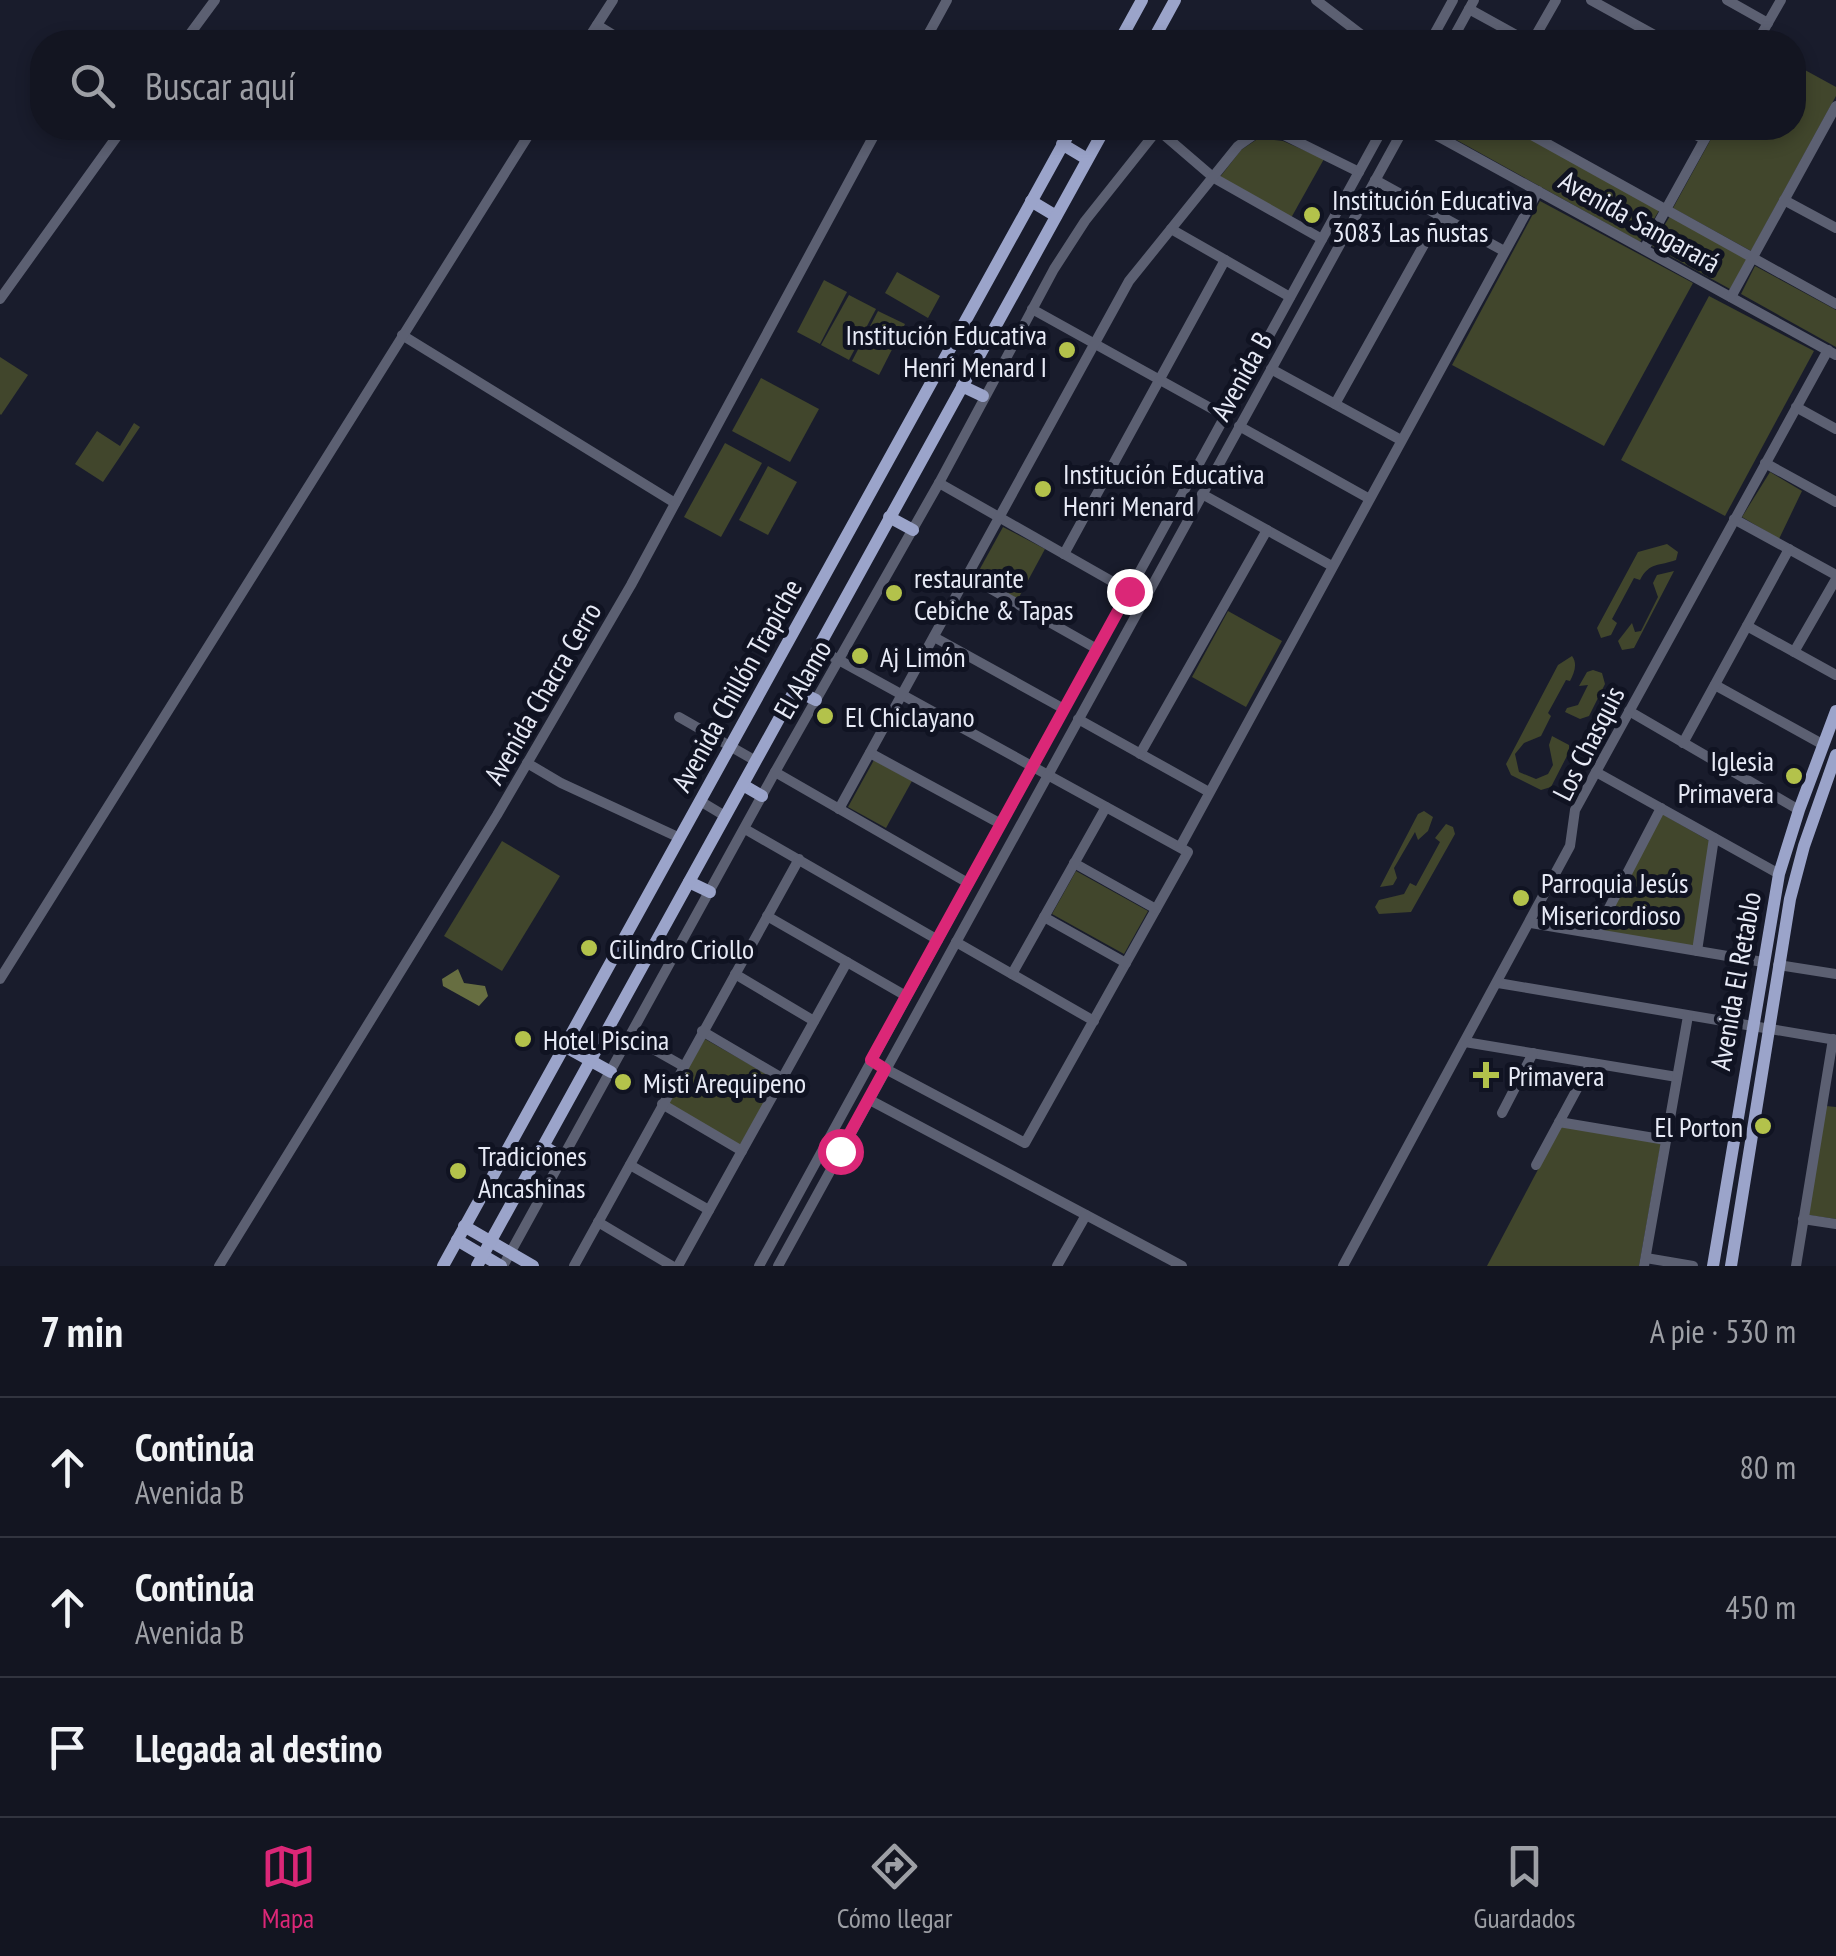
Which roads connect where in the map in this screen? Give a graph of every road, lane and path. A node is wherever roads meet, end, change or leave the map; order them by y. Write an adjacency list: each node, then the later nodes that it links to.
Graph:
1 (215, 0): 16 (street)
2 (614, 0): 15 (street)
3 (948, 0): 19 (street)
4 (1142, 0): 20 (main road)
5 (1175, 0): 21 (main road)
6 (1316, 0): 22 (street)
7 (1435, 0): 12 (street)
8 (1556, 0): 26 (street)
9 (1591, 0): 27 (street)
10 (1727, 0): 14 (street)
11 (1781, 0): 14 (street)
12 (1451, 4): 23 (street)
13 (1472, 4): 24 (street); 25 (street)
14 (1768, 23): 28 (street)
15 (597, 25): 17 (street); 18 (street)
16 (193, 30)
17 (594, 30)
18 (606, 30)
19 (931, 30)
20 (1126, 30)
21 (1159, 30)
22 (1355, 30)
23 (1437, 30)
24 (1457, 30)
25 (1512, 30)
26 (1538, 30)
27 (1645, 30)
28 (1764, 30)
29 (1836, 106): 52 (street)
30 (114, 140): 68 (street)
31 (525, 140): 71 (street)
32 (872, 140): 91 (street, Avenida Chacra Cerro)
33 (1064, 140): 45 (main road, Avenida Chillón Trapiche)
34 (1098, 140): 47 (main road, Avenida Chillón Trapiche)
35 (1149, 140): 70 (street, El Alamo)
36 (1171, 140): 49 (street)
37 (1247, 140): 49 (street)
38 (1294, 140): 48 (street)
39 (1376, 140): 48 (street, Avenida B)
40 (1397, 140): 46 (street, Avenida B)
41 (1403, 140): 46 (street)
42 (1447, 140): 51 (street, Avenida Sangarará)
43 (1541, 140): 54 (street, Avenida Sangarará)
44 (1704, 140): 54 (street)
45 (1062, 144): 47 (main road); 53 (main road, Avenida Chillón Trapiche)
46 (1392, 149): 50 (street, Avenida B)
47 (1088, 159): 55 (main road, Avenida Chillón Trapiche)
48 (1359, 172): 59 (street, Avenida B)
49 (1214, 178): 58 (street); 59 (street)
50 (1375, 180): 56 (street); 65 (street, Avenida B)
51 (1538, 191): 60 (street, Avenida Sangarará); 61 (street)
52 (1784, 200): 57 (street); 62 (street)
53 (1031, 201): 55 (main road); 81 (main road, Avenida Chillón Trapiche)
54 (1665, 209): 60 (street); 62 (street, Avenida Sangarará)
55 (1056, 216): 76 (main road, Avenida Chillón Trapiche)
56 (1440, 216): 61 (street); 78 (street)
57 (1836, 228)
58 (1171, 229): 63 (street); 72 (street)
59 (1322, 238): 64 (street, Avenida B)
60 (1644, 249): 67 (street, Avenida Sangarará)
61 (1504, 251): 85 (street)
62 (1752, 258): 67 (street); 69 (street, Avenida Sangarará)
63 (1225, 260): 66 (street); 75 (street)
64 (1306, 268): 65 (street); 66 (street, Avenida B)
65 (1322, 276): 74 (street, Avenida B)
66 (1290, 297): 80 (street, Avenida B)
67 (1731, 297): 73 (street, Avenida Sangarará)
68 (0, 299)
69 (1836, 304)
70 (1032, 309): 72 (street); 77 (street, El Alamo)
71 (402, 335): 91 (street); 172 (street)
72 (1094, 344): 75 (street); 93 (street)
73 (1832, 352): 79 (street, Los Chasquis)
74 (1271, 368): 78 (street); 82 (street, Avenida B)
75 (1159, 380): 80 (street); 100 (street)
76 (962, 386): 77 (main road); 84 (main road, Avenida Chillón Trapiche)
77 (983, 396): 87 (street, El Alamo)
78 (1335, 404): 85 (street)
79 (1796, 407): 83 (street); 86 (street, Los Chasquis)
80 (1225, 416): 104 (street, Avenida B)
81 (910, 420): 84 (main road); 97 (main road, Avenida Chillón Trapiche)
82 (1239, 426): 88 (street, Avenida B); 89 (street)
83 (1836, 429)
84 (936, 434): 92 (main road, Avenida Chillón Trapiche)
85 (1400, 440): 89 (street)
86 (1765, 463): 90 (street); 94 (street, Los Chasquis)
87 (939, 484): 93 (street); 95 (street, El Alamo)
88 (1202, 494): 96 (street); 116 (street, Avenida B)
89 (1368, 498): 101 (street)
90 (1836, 502)
91 (676, 503): 132 (street, Avenida Chacra Cerro)
92 (889, 518): 95 (main road); 99 (main road, Avenida Chillón Trapiche)
93 (1000, 518): 100 (street); 102 (street)
94 (1734, 519): 98 (street); 121 (street, Los Chasquis)
95 (913, 530): 112 (street, El Alamo)
96 (1267, 530): 101 (street); 129 (street)
97 (845, 539): 99 (main road); 105 (main road, Avenida Chillón Trapiche)
98 (1789, 549): 103 (street); 107 (street)
99 (870, 553): 106 (main road, Avenida Chillón Trapiche)
100 (1064, 554): 104 (street)
101 (1332, 566): 138 (street)
102 (968, 576): 108 (street); 110 (street)
103 (1836, 577): 111 (street)
104 (1129, 591): 110 (street, Avenida B)
105 (804, 612): 106 (main road); 127 (main road, Avenida Chillón Trapiche)
106 (830, 626): 109 (main road, Avenida Chillón Trapiche)
107 (1747, 626): 111 (street); 115 (street)
108 (934, 637): 118 (street); 120 (street)
109 (817, 648): 112 (street); 117 (main road, Avenida Chillón Trapiche)
110 (1096, 649): 114 (street, Avenida B)
111 (1794, 652): 113 (street)
112 (840, 660): 118 (street); 119 (street, El Alamo)
113 (1836, 675)
114 (1082, 676): 116 (street); 120 (street, Avenida B)
115 (1715, 685): 125 (street); 126 (street)
116 (1097, 686): 124 (street, Avenida B)
117 (795, 690): 119 (main road); 131 (main road, Avenida Chillón Trapiche)
118 (904, 693): 128 (street); 133 (street)
119 (816, 700): 134 (street, El Alamo)
120 (1064, 708): 133 (street, Avenida B)
121 (1629, 711): 125 (street); 135 (street, Los Chasquis)
122 (1836, 711): 126 (main road, Avenida El Retablo)
123 (679, 718): 127 (street)
124 (1078, 720): 129 (street); 136 (street, Avenida B)
125 (1684, 743): 144 (street)
126 (1822, 744): 144 (main road, Avenida El Retablo)
127 (730, 746): 131 (street); 140 (main road, Avenida Chillón Trapiche)
128 (870, 752): 143 (street); 146 (street)
129 (1140, 754): 138 (street)
130 (1836, 755): 168 (main road, Avenida El Retablo)
131 (756, 761): 137 (main road, Avenida Chillón Trapiche)
132 (528, 763): 148 (street); 217 (street, Avenida Chacra Cerro)
133 (1032, 766): 136 (street); 146 (street, Avenida B)
134 (775, 772): 139 (street, El Alamo); 143 (street)
135 (1596, 772): 142 (street); 160 (street, Los Chasquis)
136 (1048, 775): 141 (street); 163 (street, Avenida B)
137 (743, 785): 139 (main road); 145 (main road, Avenida Chillón Trapiche)
138 (1208, 792): 150 (street)
139 (762, 796): 147 (street, El Alamo)
140 (700, 801): 145 (street); 148 (main road, Avenida Chillón Trapiche)
141 (1106, 807): 150 (street); 152 (street)
142 (1660, 808): 149 (street); 161 (street)
143 (839, 809): 155 (street)
144 (1798, 810): 153 (main road, Avenida El Retablo)
145 (726, 816): 154 (main road, Avenida Chillón Trapiche)
146 (1001, 824): 155 (street, Avenida B)
147 (745, 829): 151 (street); 156 (street, El Alamo)
148 (680, 838): 184 (main road, Avenida Chillón Trapiche)
149 (1714, 838): 153 (street); 164 (street)
150 (1184, 850): 157 (street)
151 (799, 859): 158 (street); 162 (street)
152 (1074, 863): 157 (street); 159 (street)
153 (1779, 874): 166 (main road, Avenida El Retablo)
154 (689, 882): 156 (main road); 186 (main road, Avenida Chillón Trapiche)
155 (968, 882): 162 (street, Avenida B)
156 (710, 892): 181 (street, El Alamo)
157 (1156, 909): 167 (street)
158 (767, 916): 165 (street); 169 (street)
159 (1044, 917): 167 (street); 170 (street)
160 (1530, 923): 161 (street); 173 (street, Los Chasquis)
161 (1596, 933): 164 (street)
162 (938, 940): 174 (street, Avenida B)
163 (956, 942): 170 (street); 190 (street, Avenida B)
164 (1698, 951): 166 (street)
165 (847, 962): 174 (street); 176 (street)
166 (1763, 962): 178 (main road, Avenida El Retablo)
167 (1126, 963): 177 (street)
168 (1778, 965): 171 (street); 179 (main road, Avenida El Retablo)
169 (735, 974): 176 (street); 180 (street)
170 (1012, 974): 177 (street)
171 (1836, 974)
172 (0, 979)
173 (1498, 983): 175 (street); 183 (street, Los Chasquis)
174 (906, 996): 187 (street, Avenida B)
175 (1688, 1016): 178 (street); 192 (street)
176 (814, 1021): 193 (street)
177 (1094, 1021): 190 (street)
178 (1753, 1026): 179 (street); 228 (main road, Avenida El Retablo)
179 (1769, 1029): 182 (street); 229 (main road, Avenida El Retablo)
180 (702, 1031): 189 (street); 193 (street)
181 (630, 1036): 189 (street); 191 (street, El Alamo)
182 (1835, 1040): 195 (street)
183 (1466, 1042): 185 (street); 226 (street, Los Chasquis)
184 (564, 1046): 186 (main road); 211 (main road, Avenida Chillón Trapiche)
185 (1532, 1053): 188 (street); 198 (street)
186 (590, 1060): 191 (main road); 201 (main road, Avenida Chillón Trapiche)
187 (871, 1060): 190 (street); 222 (street, Avenida B)
188 (1590, 1063): 192 (street); 199 (street)
189 (683, 1066): 196 (street)
190 (885, 1069): 194 (street, Avenida B)
191 (610, 1072): 203 (street, El Alamo)
192 (1677, 1077): 200 (street)
193 (782, 1078): 202 (street)
194 (868, 1099): 207 (street); 223 (street, Avenida B)
195 (1823, 1102): 197 (street); 208 (street)
196 (662, 1104): 202 (street); 204 (street)
197 (1836, 1104)
198 (1502, 1114)
199 (1559, 1122): 200 (street); 205 (street)
200 (1666, 1140): 216 (street)
201 (543, 1146): 203 (main road); 213 (main road, Avenida Chillón Trapiche)
202 (742, 1150): 206 (street)
203 (562, 1158): 215 (street, El Alamo)
204 (630, 1164): 206 (street); 209 (street)
205 (1536, 1165)
206 (709, 1210): 221 (street)
207 (1086, 1215): 224 (street); 225 (street)
208 (1804, 1219): 210 (street); 230 (street)
209 (598, 1222): 220 (street); 221 (street)
210 (1836, 1224)
211 (464, 1226): 212 (main road, Avenida Chillón Trapiche); 213 (main road)
212 (456, 1240): 214 (main road); 218 (main road, Avenida Chillón Trapiche)
213 (490, 1241): 214 (main road, Avenida Chillón Trapiche); 215 (main road)
214 (480, 1261): 215 (main road)
215 (505, 1262): 219 (main road)
216 (1645, 1262): 227 (street)
217 (219, 1266)
218 (443, 1266)
219 (533, 1266)
220 (574, 1266)
221 (675, 1266)
222 (759, 1266)
223 (778, 1266)
224 (1057, 1266)
225 (1182, 1266)
226 (1343, 1266)
227 (1693, 1266)
228 (1713, 1266)
229 (1730, 1266)
230 (1796, 1266)

